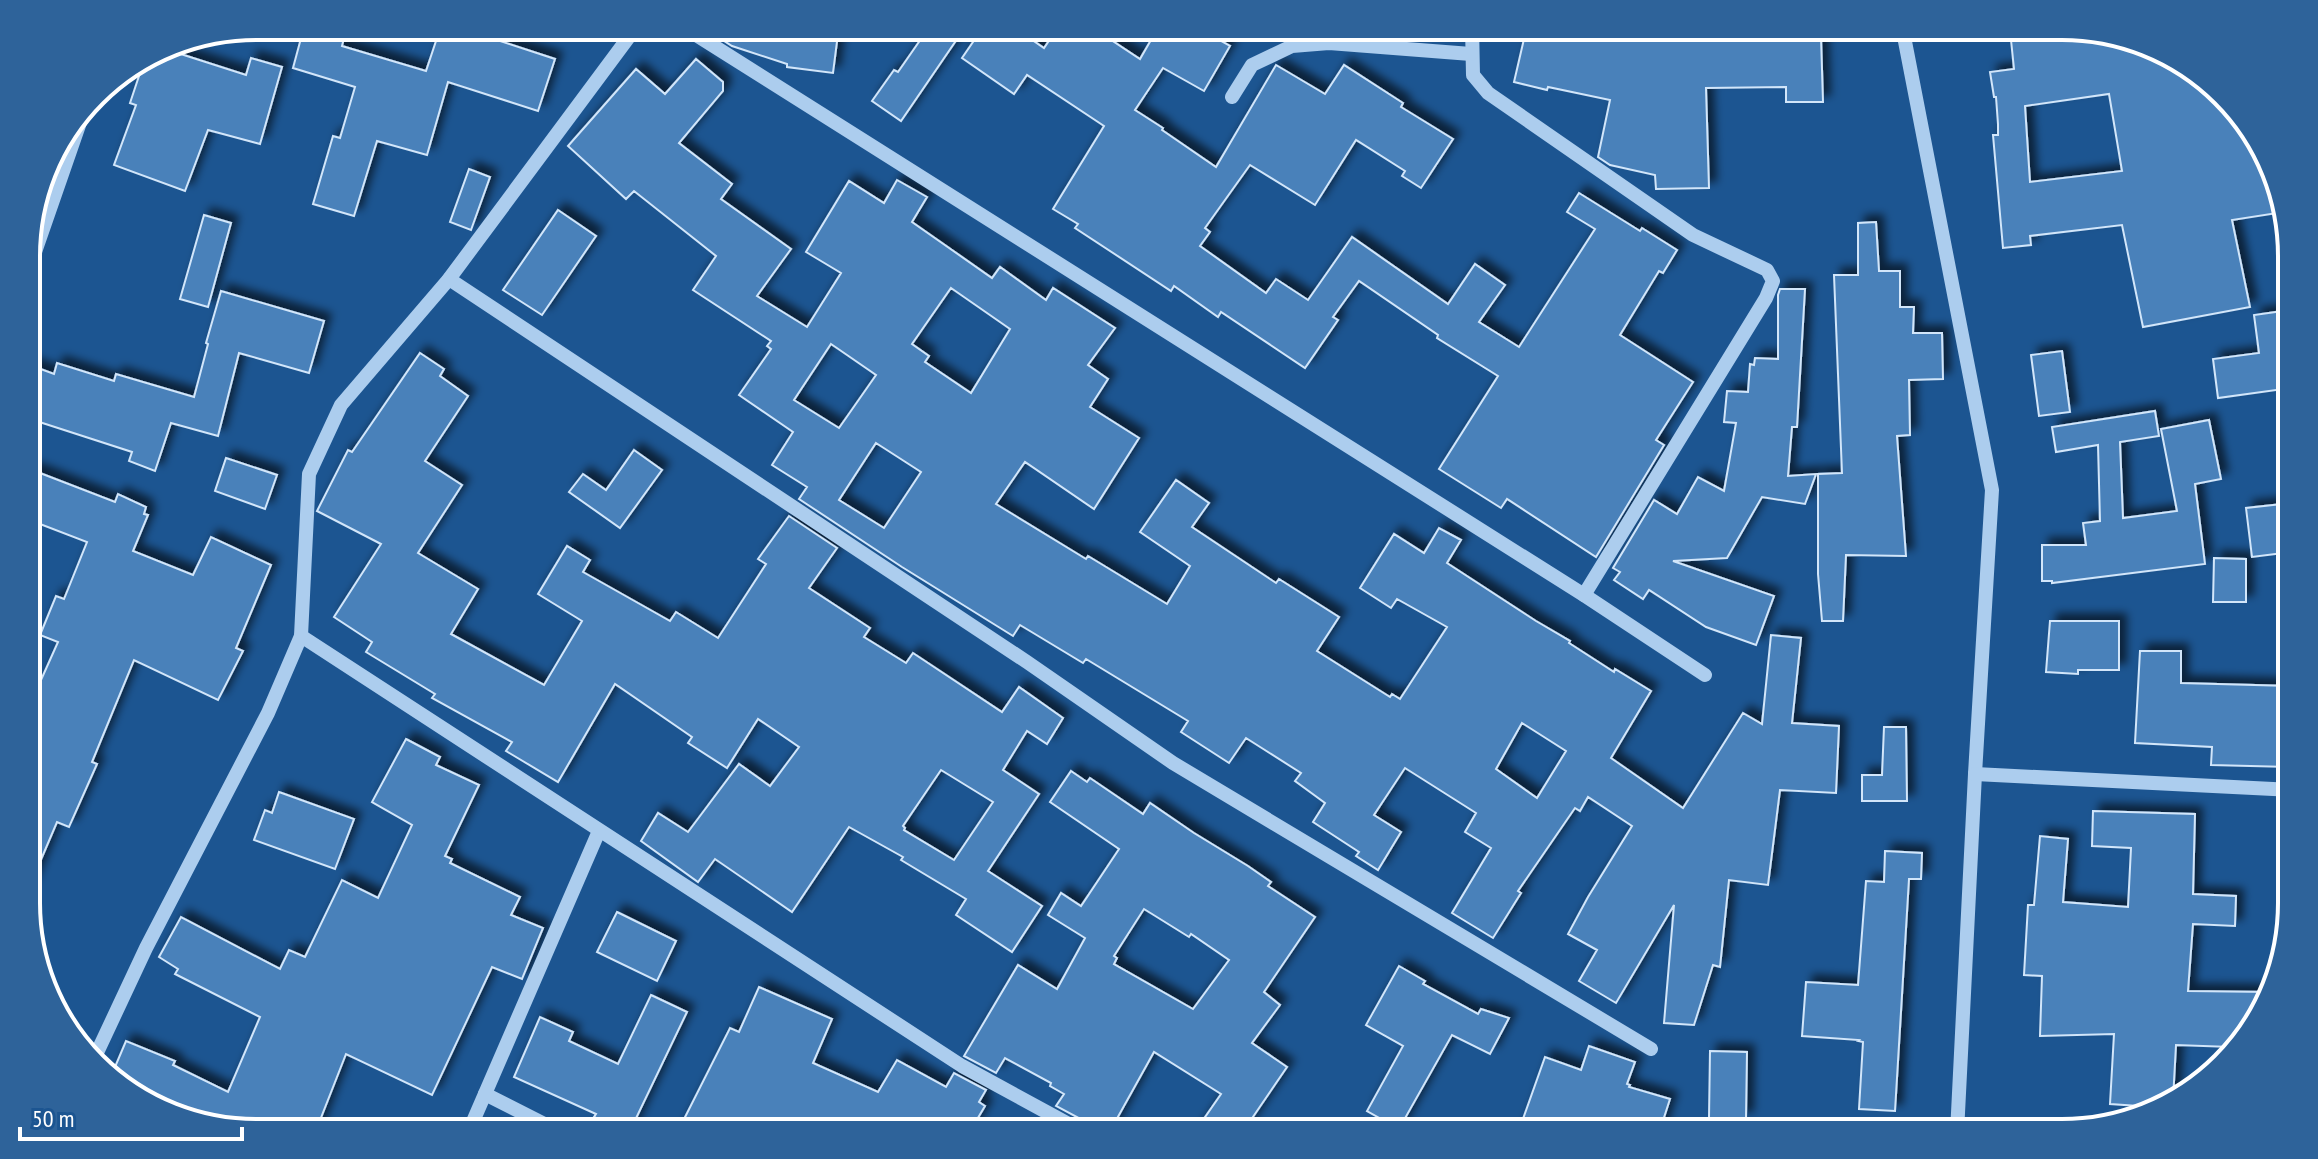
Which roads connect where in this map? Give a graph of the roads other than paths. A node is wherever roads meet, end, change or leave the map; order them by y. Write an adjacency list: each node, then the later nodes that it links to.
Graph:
1 (627, 40): 11 (street)
2 (704, 40): 12 (street)
3 (1472, 40): 5 (street)
4 (1905, 40): 15 (street)
5 (1471, 54): 6 (street); 12 (street)
6 (1232, 97)
7 (75, 137): 9 (street)
8 (46, 207): 9 (street)
9 (52, 208): 10 (street)
10 (40, 239)
11 (449, 279): 13 (street); 19 (street)
12 (1584, 595): 14 (street)
13 (301, 636): 17 (street); 18 (street)
14 (1705, 675)
15 (1975, 774): 16 (street); 24 (street)
16 (2278, 789)
17 (599, 831): 20 (street); 23 (street)
18 (98, 1049)
19 (1651, 1049)
20 (485, 1094): 21 (street); 22 (street)
21 (474, 1119)
22 (534, 1119)
23 (1059, 1119)
24 (1958, 1119)

